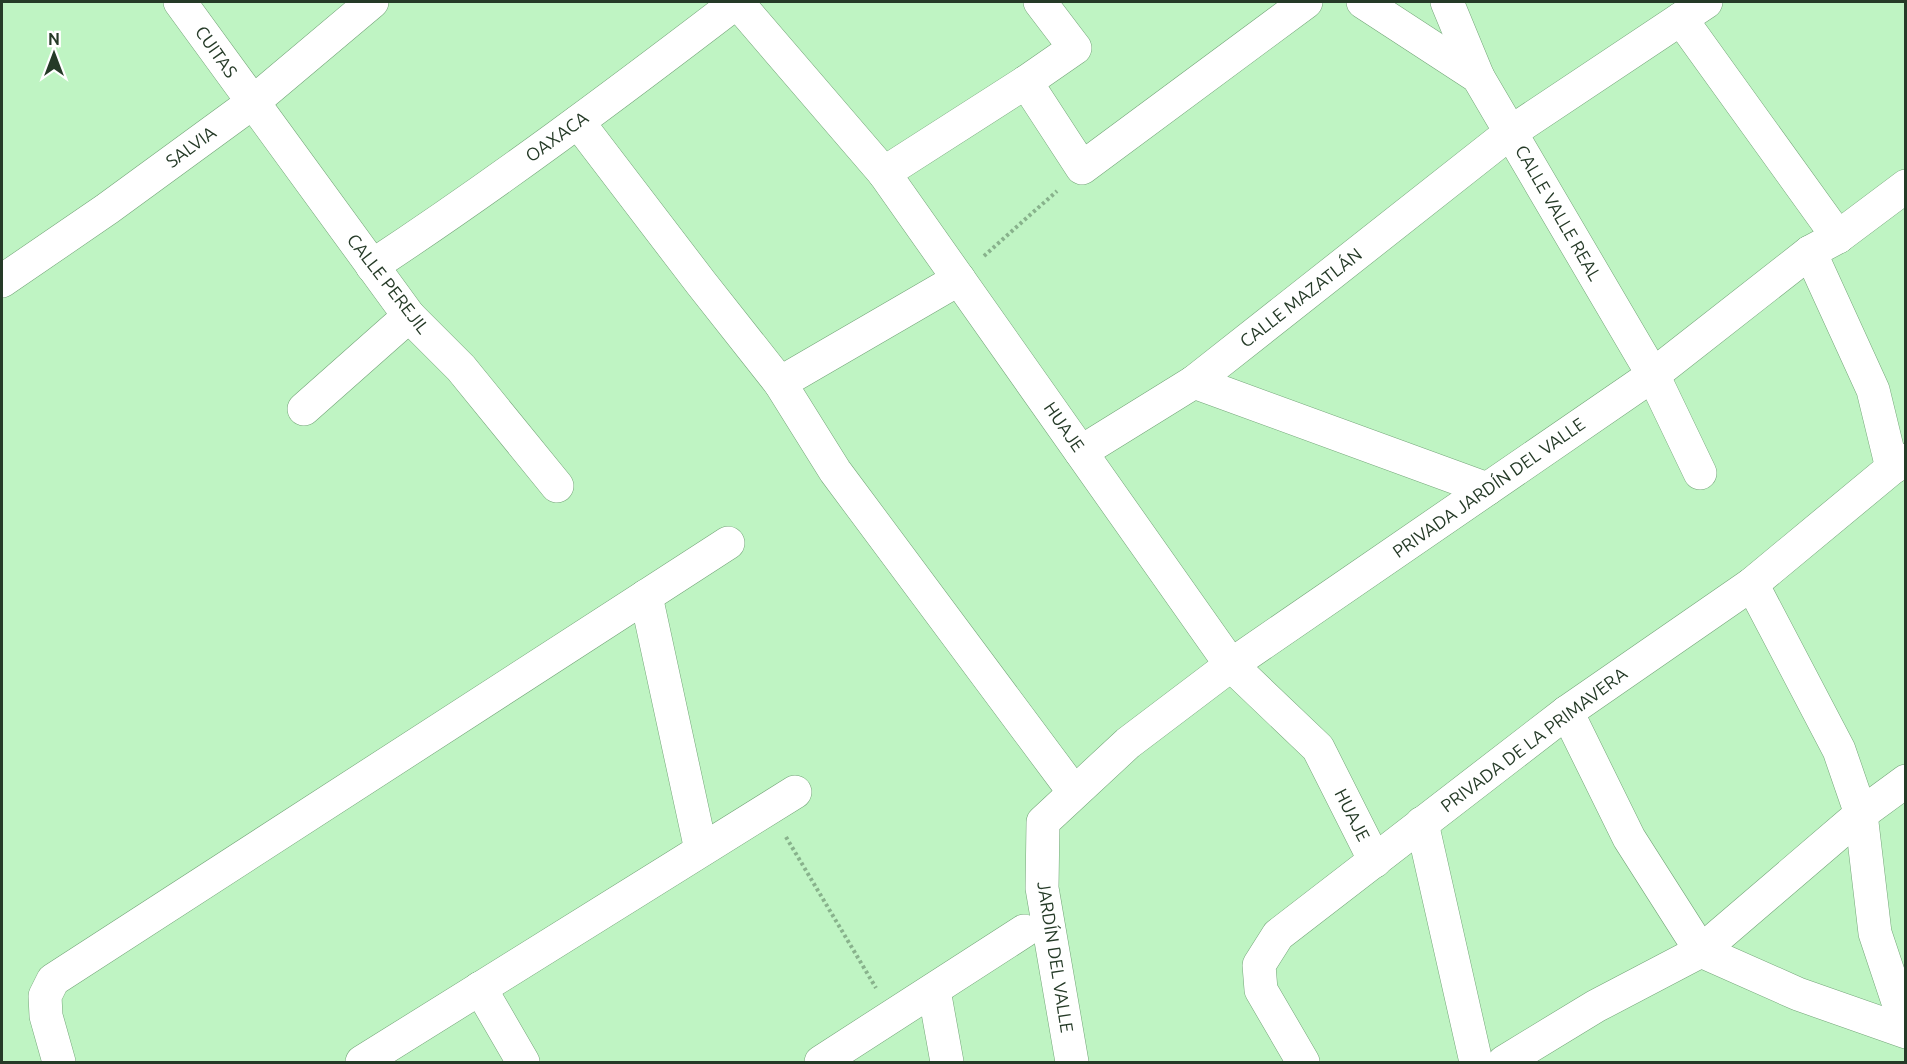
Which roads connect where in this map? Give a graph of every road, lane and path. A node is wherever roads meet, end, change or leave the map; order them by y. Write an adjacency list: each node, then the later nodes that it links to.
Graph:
1 (180, 2): 11 (street, CUITAS)
2 (372, 2): 11 (street, SALVIA)
3 (737, 2): 12 (street, OAXACA); 15 (street, HUAJE)
4 (1040, 2): 10 (street)
5 (1306, 2): 14 (street)
6 (1363, 2): 9 (street, CALLE VALLE REAL)
7 (1447, 2): 9 (street)
8 (1694, 10): 13 (street, CALLE MAZATLÁN); 17 (street)
9 (1478, 77): 13 (street, CALLE VALLE REAL)
10 (1026, 82): 14 (street); 15 (street)
11 (252, 103): 18 (street, CALLE PEREJIL); 20 (street, SALVIA)
12 (578, 122): 18 (street, OAXACA); 24 (street)
13 (1511, 132): 22 (street, CALLE VALLE REAL); 23 (street, CALLE MAZATLÁN)
14 (1082, 168): 19 (path)
15 (884, 173): 19 (street, HUAJE)
16 (1905, 186): 17 (street, PRIVADA JARDÍN DEL VALLE)
17 (1824, 244): 22 (street, PRIVADA JARDÍN DEL VALLE); 27 (street)
18 (372, 266): 21 (street, CALLE PEREJIL)
19 (959, 279): 24 (street); 26 (street, HUAJE)
20 (2, 281)
21 (409, 316): 25 (street); 29 (street, CALLE PEREJIL)
22 (1653, 375): 28 (street, CALLE VALLE REAL); 30 (street, PRIVADA JARDÍN DEL VALLE)
23 (1194, 382): 26 (street, CALLE MAZATLÁN); 30 (street)
24 (780, 383): 37 (street)
25 (303, 409)
26 (1082, 452): 34 (street, HUAJE)
27 (1899, 464): 32 (street, PRIVADA DE LA PRIMAVERA)
28 (1700, 473)
29 (557, 486)
30 (1488, 489): 34 (street, PRIVADA JARDÍN DEL VALLE)
31 (728, 543): 33 (street)
32 (1752, 584): 35 (street, PRIVADA DE LA PRIMAVERA); 39 (street)
33 (645, 597): 41 (street); 50 (street)
34 (1231, 665): 37 (street, PRIVADA JARDÍN DEL VALLE); 42 (street, HUAJE)
35 (1567, 712): 40 (street, PRIVADA DE LA PRIMAVERA); 44 (street)
36 (1905, 781): 39 (street)
37 (1074, 792): 55 (street, JARDÍN DEL VALLE)
38 (782, 800): 41 (street); 47 (path)
39 (1861, 814): 44 (street); 48 (street)
40 (1422, 823): 42 (street, PRIVADA DE LA PRIMAVERA); 57 (street)
41 (701, 850): 45 (street)
42 (1375, 861): 56 (street, PRIVADA DE LA PRIMAVERA)
43 (1024, 931): 46 (street)
44 (1701, 951): 49 (street); 58 (street)
45 (480, 988): 51 (street); 52 (street)
46 (934, 990): 47 (street); 54 (street)
47 (894, 1016): 53 (street)
48 (1905, 1026)
49 (1905, 1032)
50 (59, 1062)
51 (362, 1062)
52 (523, 1062)
53 (821, 1062)
54 (947, 1062)
55 (1072, 1062)
56 (1303, 1062)
57 (1476, 1062)
58 (1504, 1062)

